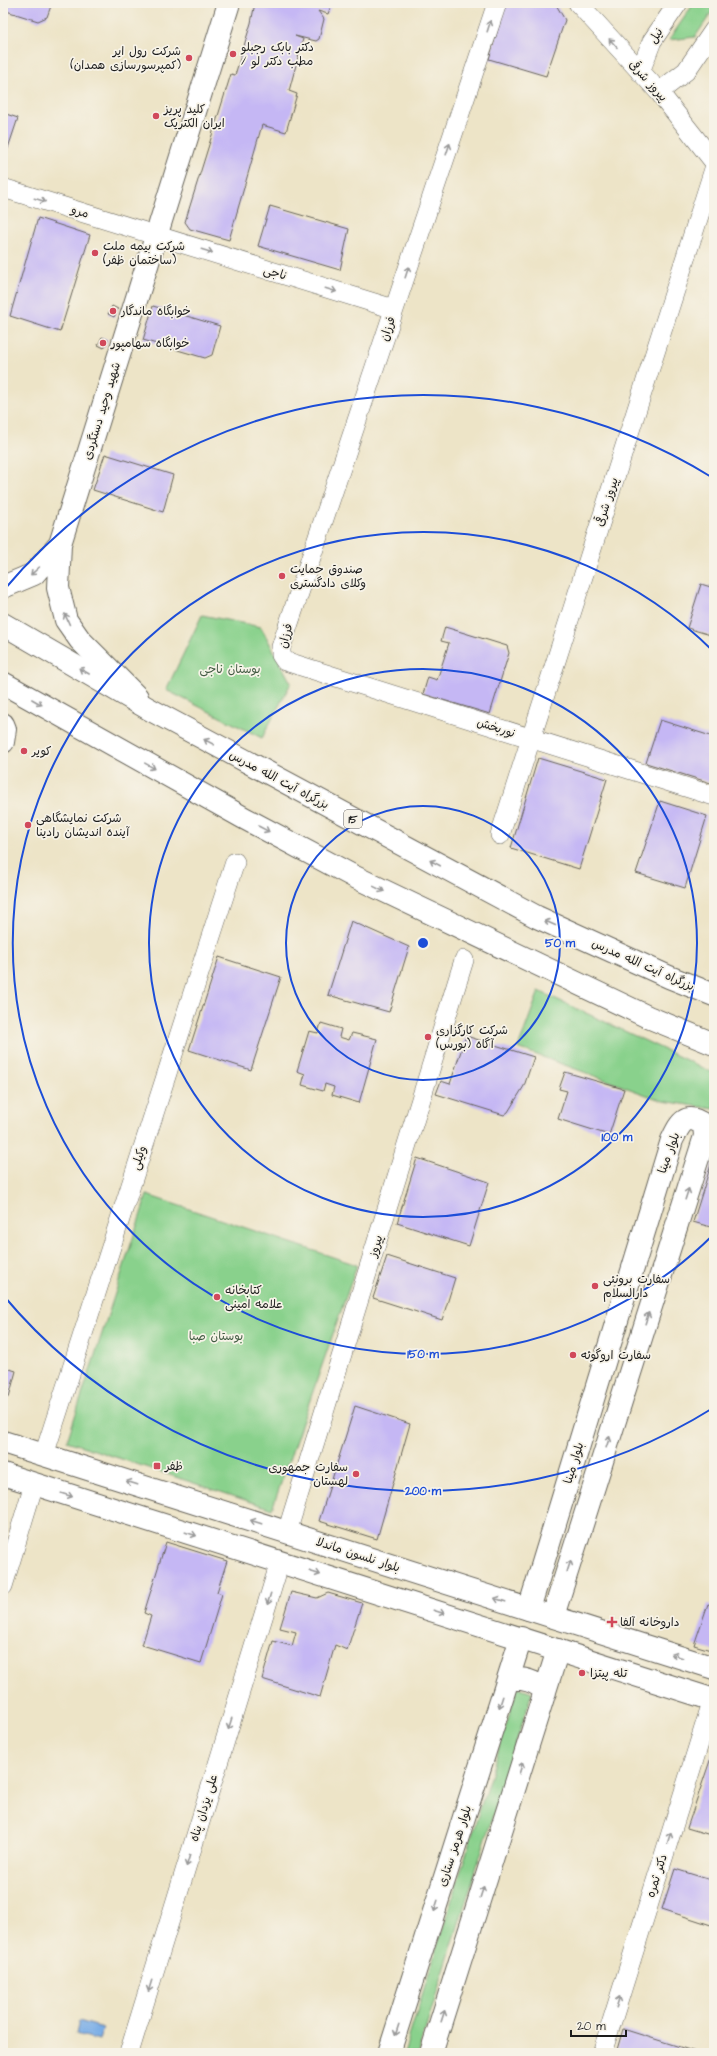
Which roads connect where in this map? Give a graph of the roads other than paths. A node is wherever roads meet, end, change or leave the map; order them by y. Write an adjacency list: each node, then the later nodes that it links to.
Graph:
1 (229, 3): 11 (main road, شهید وحید دستگردی)
2 (497, 3): 12 (street, فرزان, one-way to 2)
3 (578, 3): 6 (street, پیروز شرقی, one-way to 3)
4 (678, 3): 6 (street, نیل)
5 (714, 30): 7 (street)
6 (640, 72): 7 (street, پیروز شرقی)
7 (659, 92): 8 (street, پیروز شرقی)
8 (714, 162)
9 (714, 169): 20 (street, پیروز شرقی)
10 (3, 188): 11 (street, مرو, one-way to 11)
11 (156, 236): 12 (street, ناجی, one-way to 12); 13 (main road, شهید وحید دستگردی)
12 (394, 310): 16 (street, فرزان)
13 (60, 544): 14 (main road, شهید وحید دستگردی, one-way to 14); 18 (main road, شهید وحید دستگردی, one-way to 13)
14 (3, 587)
15 (3, 624): 18 (main road, بزرگراه آیت الله مدرس / 15, one-way to 15)
16 (281, 655): 20 (street, نوربخش)
17 (3, 682): 27 (main road, one-way to 27)
18 (149, 709): 26 (main road, بزرگراه آیت الله مدرس / 15, one-way to 18)
19 (3, 724): 21 (main road)
20 (532, 739): 22 (street, نوربخش); 23 (street, پیروز شرقی)
21 (3, 742)
22 (714, 796)
23 (500, 835)
24 (235, 862): 29 (street, وكيلی)
25 (464, 960): 32 (street, پیروز)
26 (714, 995)
27 (714, 1044)
28 (3, 1442): 29 (main road, بلوار نلسون ماندلا)
29 (44, 1455): 32 (main road, بلوار نلسون ماندلا, one-way to 29)
30 (3, 1474): 31 (main road)
31 (34, 1484): 33 (main road, one-way to 33); 36 (street)
32 (287, 1532): 34 (main road, بلوار نلسون ماندلا)
33 (280, 1562): 38 (main road, one-way to 38); 47 (street, علی یزدان پناه, one-way to 47)
34 (397, 1567): 38 (main road); 39 (main road, بلوار نلسون ماندلا, one-way to 34)
35 (538, 1582): 37 (main road); 37 (main road, بلوار مینا, one-way to 35); 39 (main road, بلوار مینا)
36 (3, 1586)
37 (561, 1590): 40 (main road, بلوار مینا)
38 (389, 1596): 41 (main road, one-way to 41)
39 (529, 1609): 40 (main road, بلوار نلسون ماندلا)
40 (553, 1616): 43 (main road, بلوار نلسون ماندلا, one-way to 40)
41 (521, 1638): 42 (main road); 44 (main road, بلوار هرمز ستاری)
42 (558, 1650): 45 (main road); 46 (main road)
43 (714, 1668)
44 (508, 1679): 45 (main road); 48 (main road, بلوار هرمز ستاری, one-way to 48)
45 (545, 1692): 49 (main road, one-way to 45)
46 (713, 1699): 50 (street, دکتر ثمره, one-way to 46)
47 (129, 2053)
48 (389, 2053)
49 (431, 2053)
50 (602, 2053)

